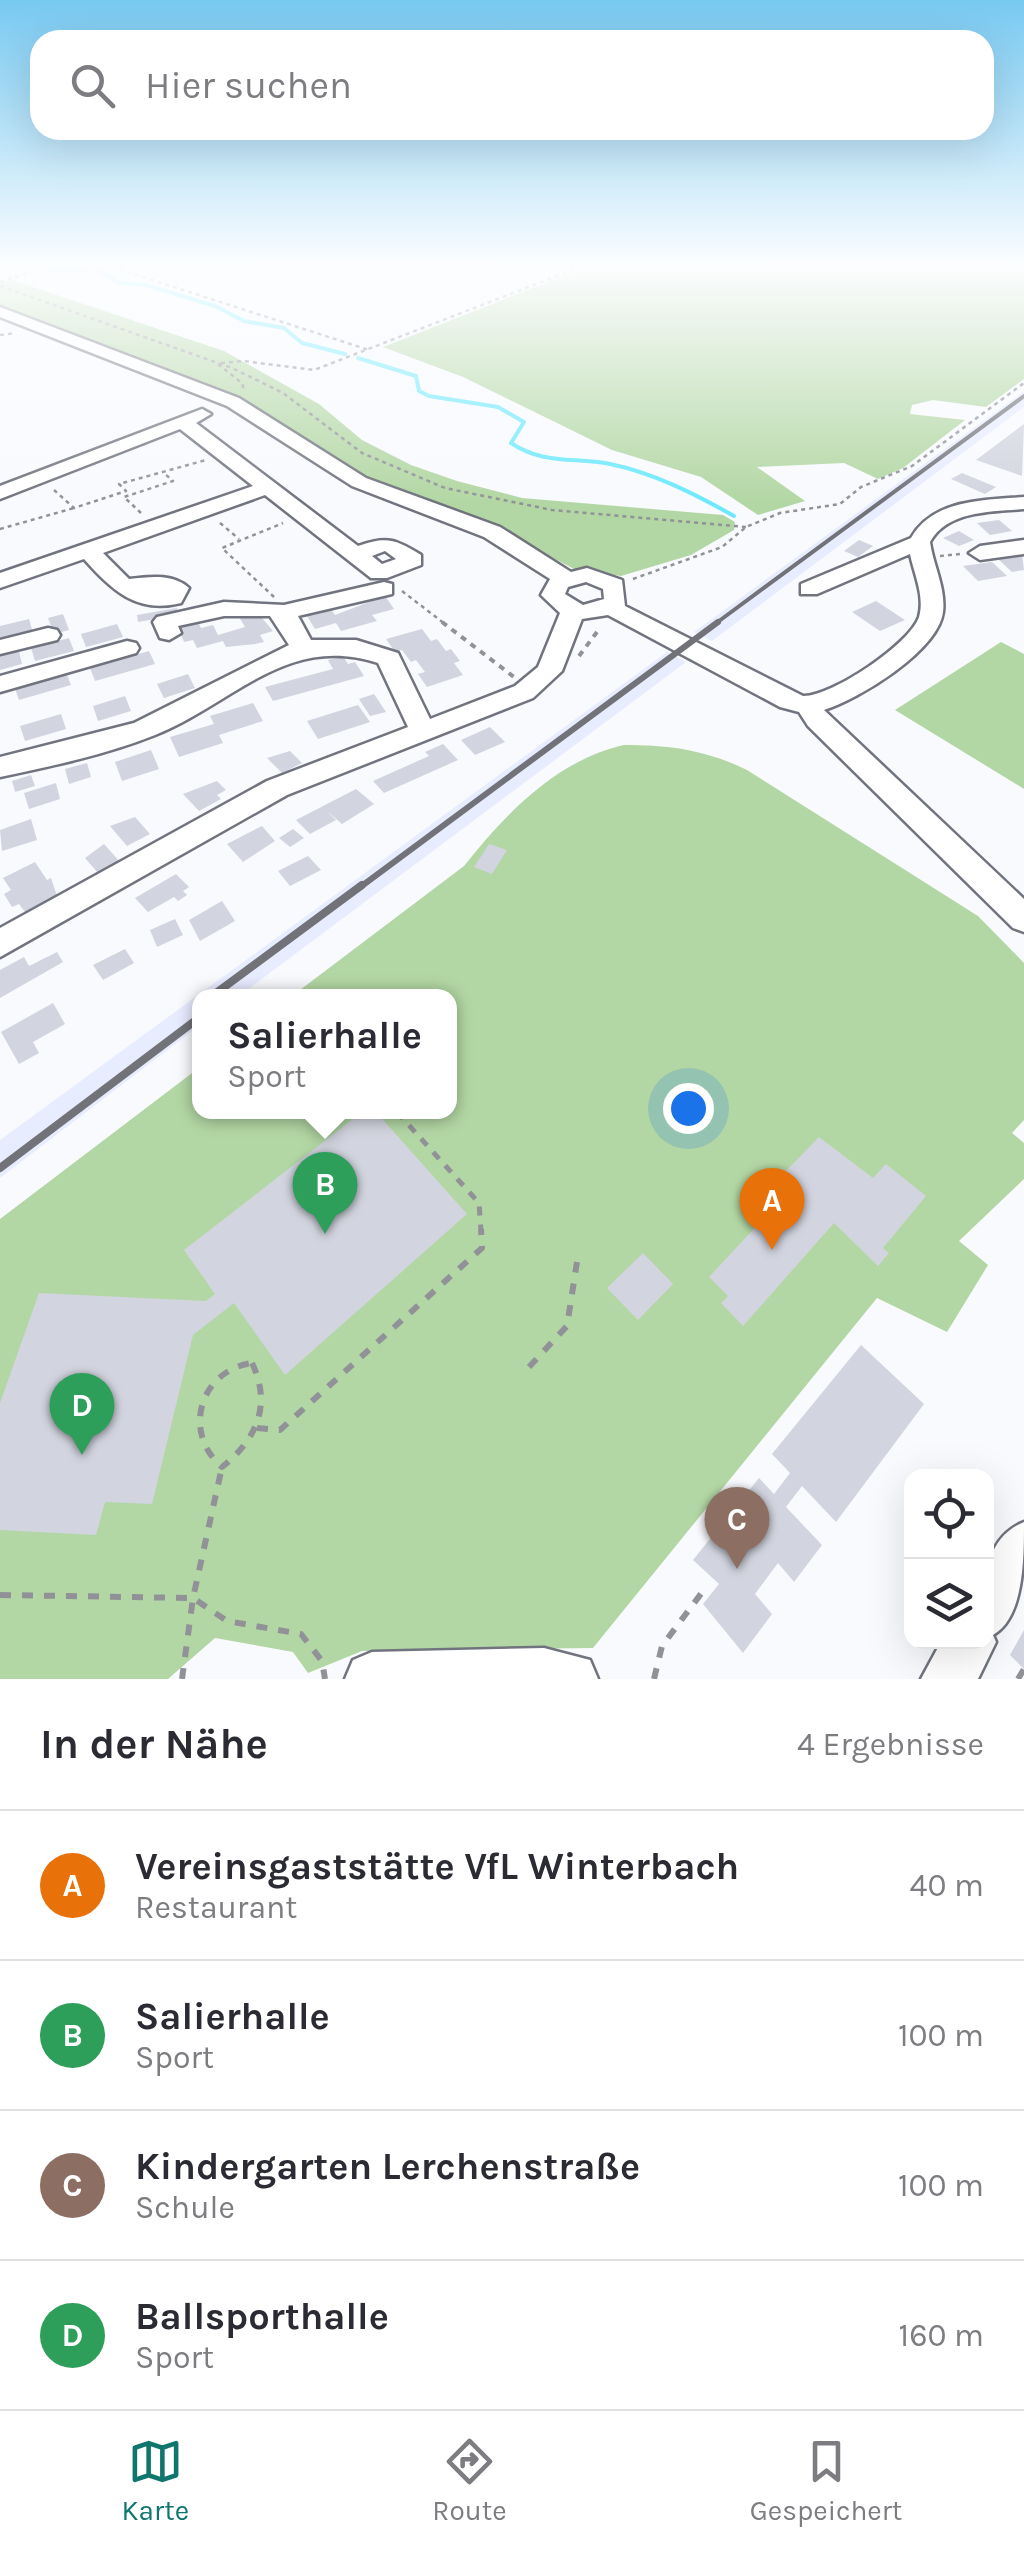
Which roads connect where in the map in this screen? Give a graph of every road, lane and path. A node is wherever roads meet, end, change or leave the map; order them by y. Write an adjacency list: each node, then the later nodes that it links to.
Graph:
1 (82, 345): 8 (street)
2 (167, 345): 6 (path)
3 (356, 345): 5 (path)
4 (382, 345): 5 (path)
5 (370, 350): 6 (path)
6 (218, 364): 8 (path); 21 (path)
7 (1024, 383): 21 (path)
8 (233, 402): 9 (street); 29 (street)
9 (183, 422): 10 (street); 12 (street)
10 (224, 454): 11 (path); 13 (street)
11 (165, 474): 15 (path); 15 (path)
12 (40, 477): 14 (street); 17 (path)
13 (270, 487): 18 (street); 19 (street)
14 (0, 493)
15 (128, 493): 17 (path); 20 (path)
16 (1024, 503): 25 (street)
17 (74, 508): 22 (path)
18 (205, 510): 20 (street); 23 (path)
19 (306, 515): 23 (path); 27 (street)
20 (156, 527): 26 (street)
21 (746, 527): 34 (path)
22 (0, 528)
23 (241, 541): 36 (path)
24 (1024, 547): 28 (street)
25 (920, 550): 28 (path); 33 (street); 45 (street)
26 (89, 551): 31 (street); 32 (street)
27 (358, 554): 30 (street); 30 (street)
28 (980, 554)
29 (566, 579): 34 (street); 35 (street)
30 (381, 581): 36 (street); 44 (path)
31 (0, 582)
32 (123, 588)
33 (809, 589)
34 (621, 597): 35 (street); 42 (path); 45 (street)
35 (572, 610): 44 (street)
36 (284, 612): 37 (street); 41 (street)
37 (169, 633)
38 (48, 635): 39 (street)
39 (0, 647)
40 (127, 648): 43 (street)
41 (303, 648): 46 (street); 47 (street)
42 (570, 667)
43 (0, 684)
44 (528, 688): 46 (street)
45 (808, 706): 48 (street)
46 (425, 731): 49 (street)
47 (0, 767)
48 (1024, 919)
49 (2, 937)
50 (403, 1119): 53 (path)
51 (577, 1262): 52 (path)
52 (529, 1367)
53 (257, 1428): 54 (path); 54 (path)
54 (222, 1467): 58 (path)
55 (1024, 1548): 59 (street)
56 (703, 1591): 66 (path)
57 (0, 1595): 58 (path)
58 (193, 1598): 62 (path); 63 (path)
59 (994, 1599)
60 (966, 1649): 67 (street)
61 (1024, 1669): 68 (path)
62 (182, 1679)
63 (324, 1679)
64 (372, 1679): 65 (street)
65 (571, 1679)
66 (654, 1679)
67 (948, 1679)
68 (1018, 1679)

